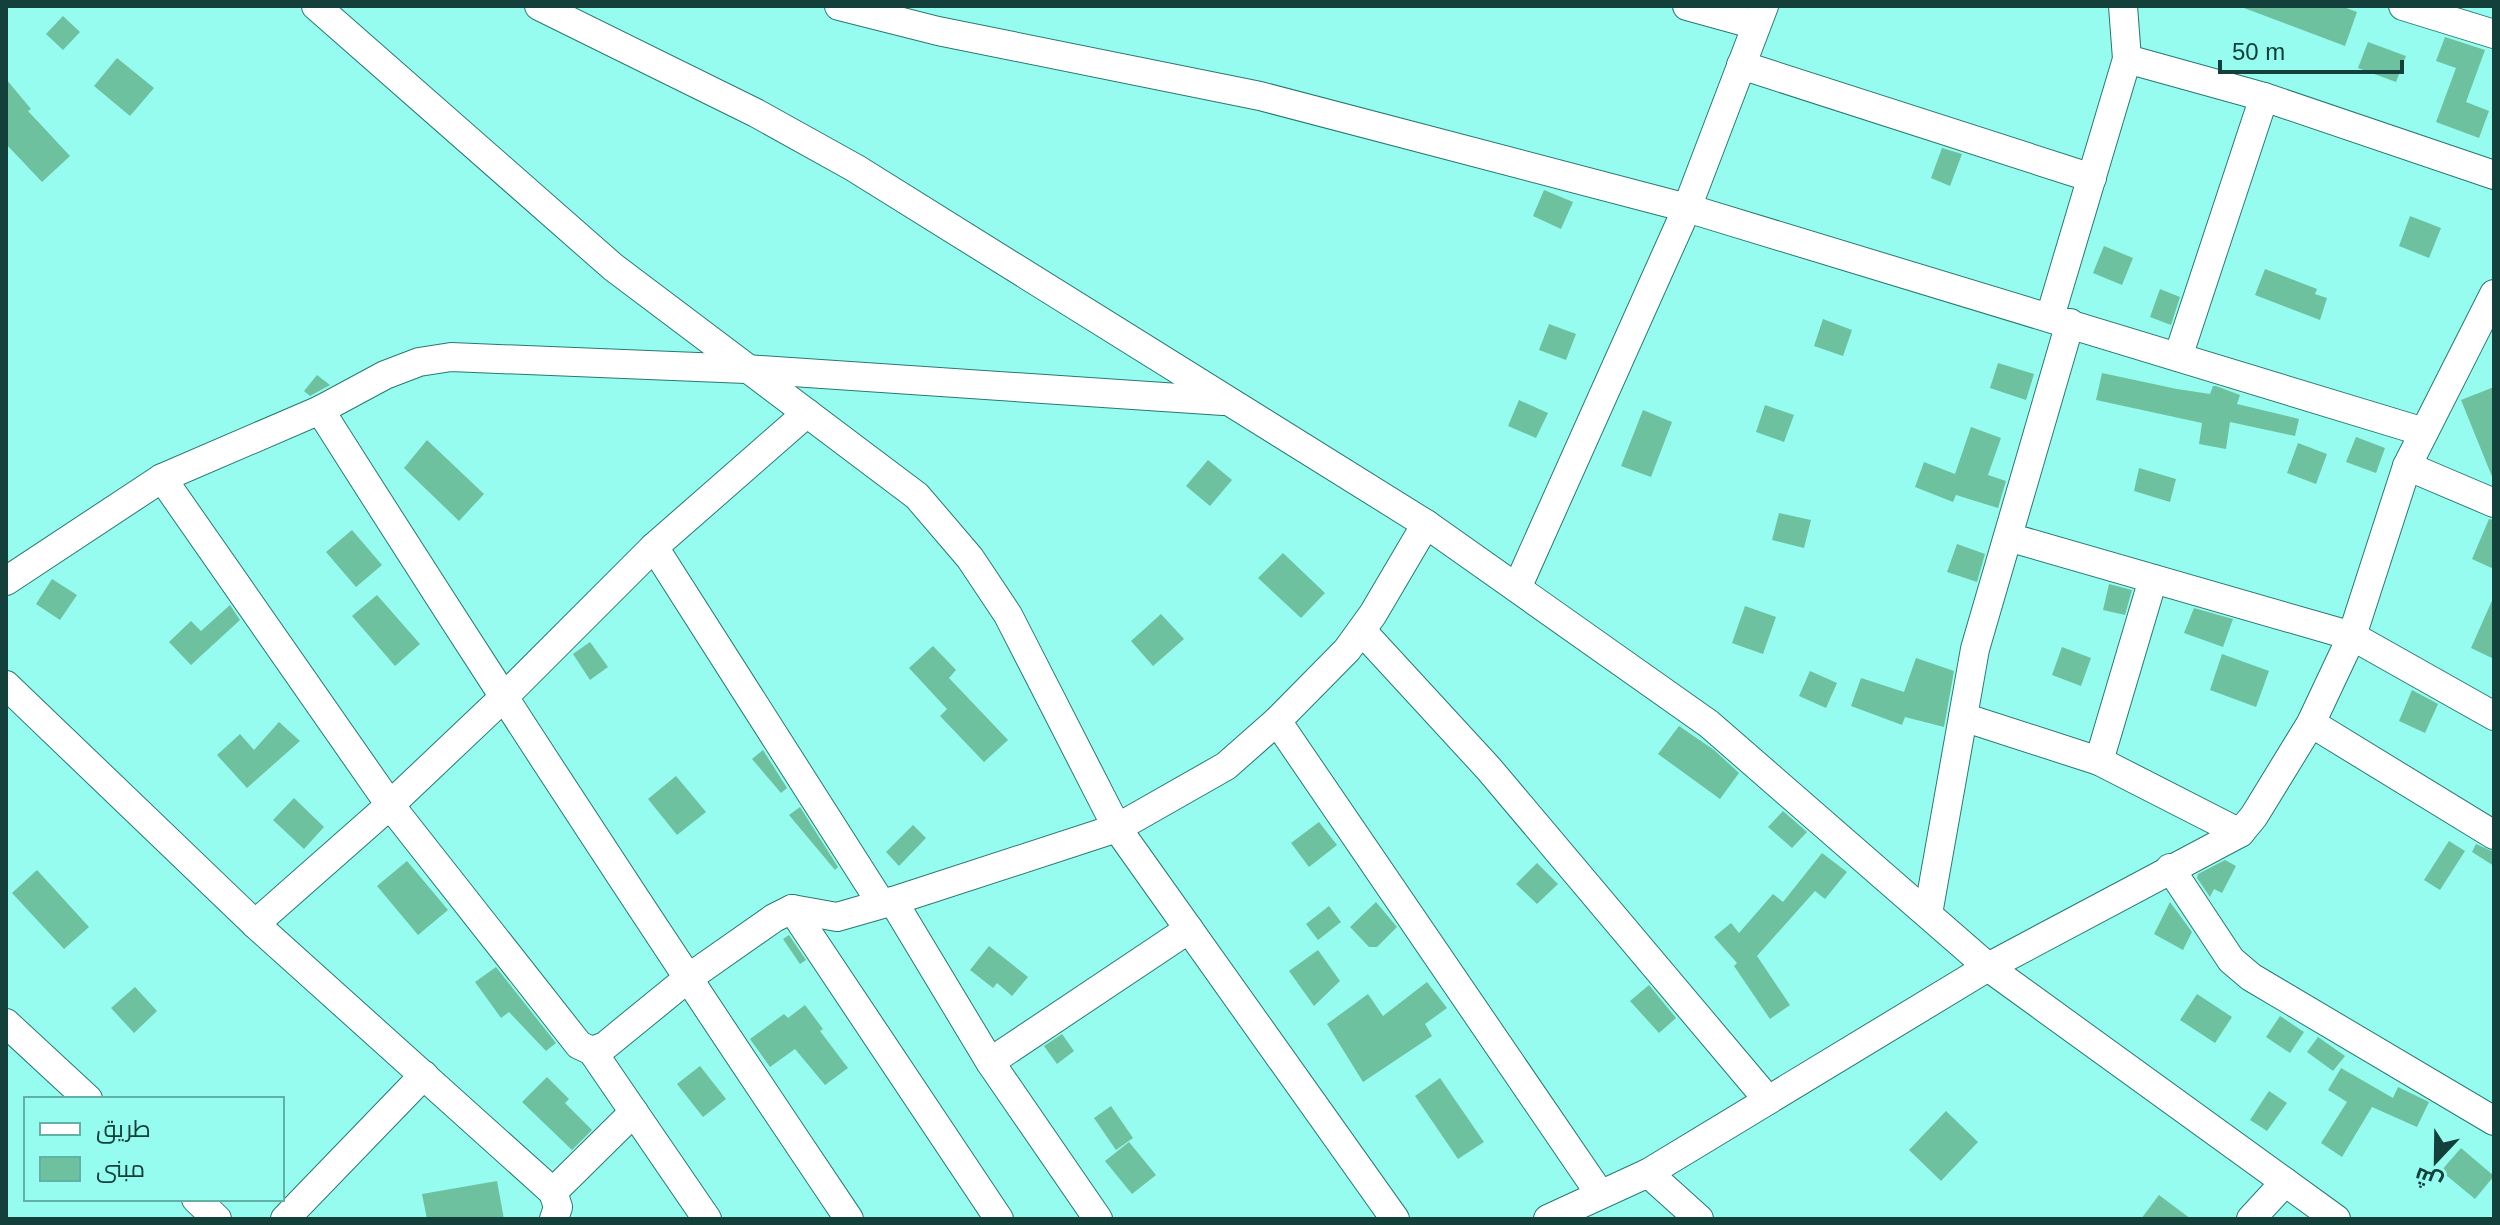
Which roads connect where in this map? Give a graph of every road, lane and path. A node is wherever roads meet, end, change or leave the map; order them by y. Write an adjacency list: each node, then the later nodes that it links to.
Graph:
1 (316, 6): 18 (street)
2 (539, 6): 19 (street)
3 (839, 6): 14 (street)
4 (1687, 6): 7 (street)
5 (2123, 6): 9 (street)
6 (2403, 6): 8 (street)
7 (1760, 15): 10 (street)
8 (2494, 33)
9 (2127, 59): 11 (street); 13 (street)
10 (1741, 65): 13 (street); 14 (street)
11 (2264, 97): 12 (street); 17 (street)
12 (2494, 175)
13 (2092, 178): 16 (street)
14 (1687, 208): 16 (street); 31 (street)
15 (2494, 294): 22 (street)
16 (2060, 320): 17 (street); 27 (street)
17 (2178, 357): 22 (street)
18 (746, 369): 19 (street); 20 (street); 21 (street)
19 (1229, 401): 26 (street)
20 (320, 410): 24 (street); 35 (street)
21 (807, 413): 28 (street); 42 (street)
22 (2424, 432): 23 (street)
23 (2407, 466): 25 (street); 33 (street)
24 (162, 478): 30 (street); 41 (street)
25 (2494, 503)
26 (1426, 524): 31 (street); 32 (street)
27 (2008, 537): 29 (street); 37 (street)
28 (654, 547): 35 (street); 46 (street)
29 (2153, 579): 33 (street); 40 (street)
30 (6, 581)
31 (1517, 588): 48 (street)
32 (1362, 631): 38 (street); 58 (street)
33 (2352, 636): 36 (street); 39 (street)
34 (6, 685): 49 (street)
35 (503, 698): 41 (street); 52 (street)
36 (2494, 716)
37 (1963, 717): 40 (street); 48 (street)
38 (1277, 721): 42 (street); 63 (street)
39 (2311, 723): 43 (street); 44 (street)
40 (2099, 761): 43 (street)
41 (390, 805): 49 (street); 54 (street)
42 (1117, 828): 46 (street); 50 (street)
43 (2240, 833): 45 (street)
44 (2494, 835)
45 (2170, 868): 51 (street); 60 (street)
46 (887, 902): 47 (street); 55 (street)
47 (792, 909): 52 (street); 70 (street)
48 (1928, 914): 51 (street)
49 (255, 924): 56 (street)
50 (1189, 929): 55 (street); 72 (street)
51 (1988, 967): 58 (street); 62 (street)
52 (687, 979): 54 (street); 66 (street)
53 (6, 1023): 57 (street)
54 (592, 1051): 59 (street)
55 (990, 1062): 71 (street)
56 (424, 1075): 65 (street); 68 (street)
57 (86, 1097)
58 (1768, 1100): 61 (street)
59 (634, 1112): 65 (street); 69 (street)
60 (2494, 1121)
61 (1648, 1173): 63 (street); 74 (street)
62 (2285, 1182): 75 (street); 76 (street)
63 (1600, 1194): 73 (street)
64 (198, 1201): 67 (street)
65 (554, 1205)
66 (845, 1218)
67 (217, 1219)
68 (285, 1219)
69 (707, 1219)
70 (999, 1219)
71 (1098, 1219)
72 (1395, 1219)
73 (1548, 1219)
74 (1699, 1219)
75 (2251, 1219)
76 (2336, 1219)

